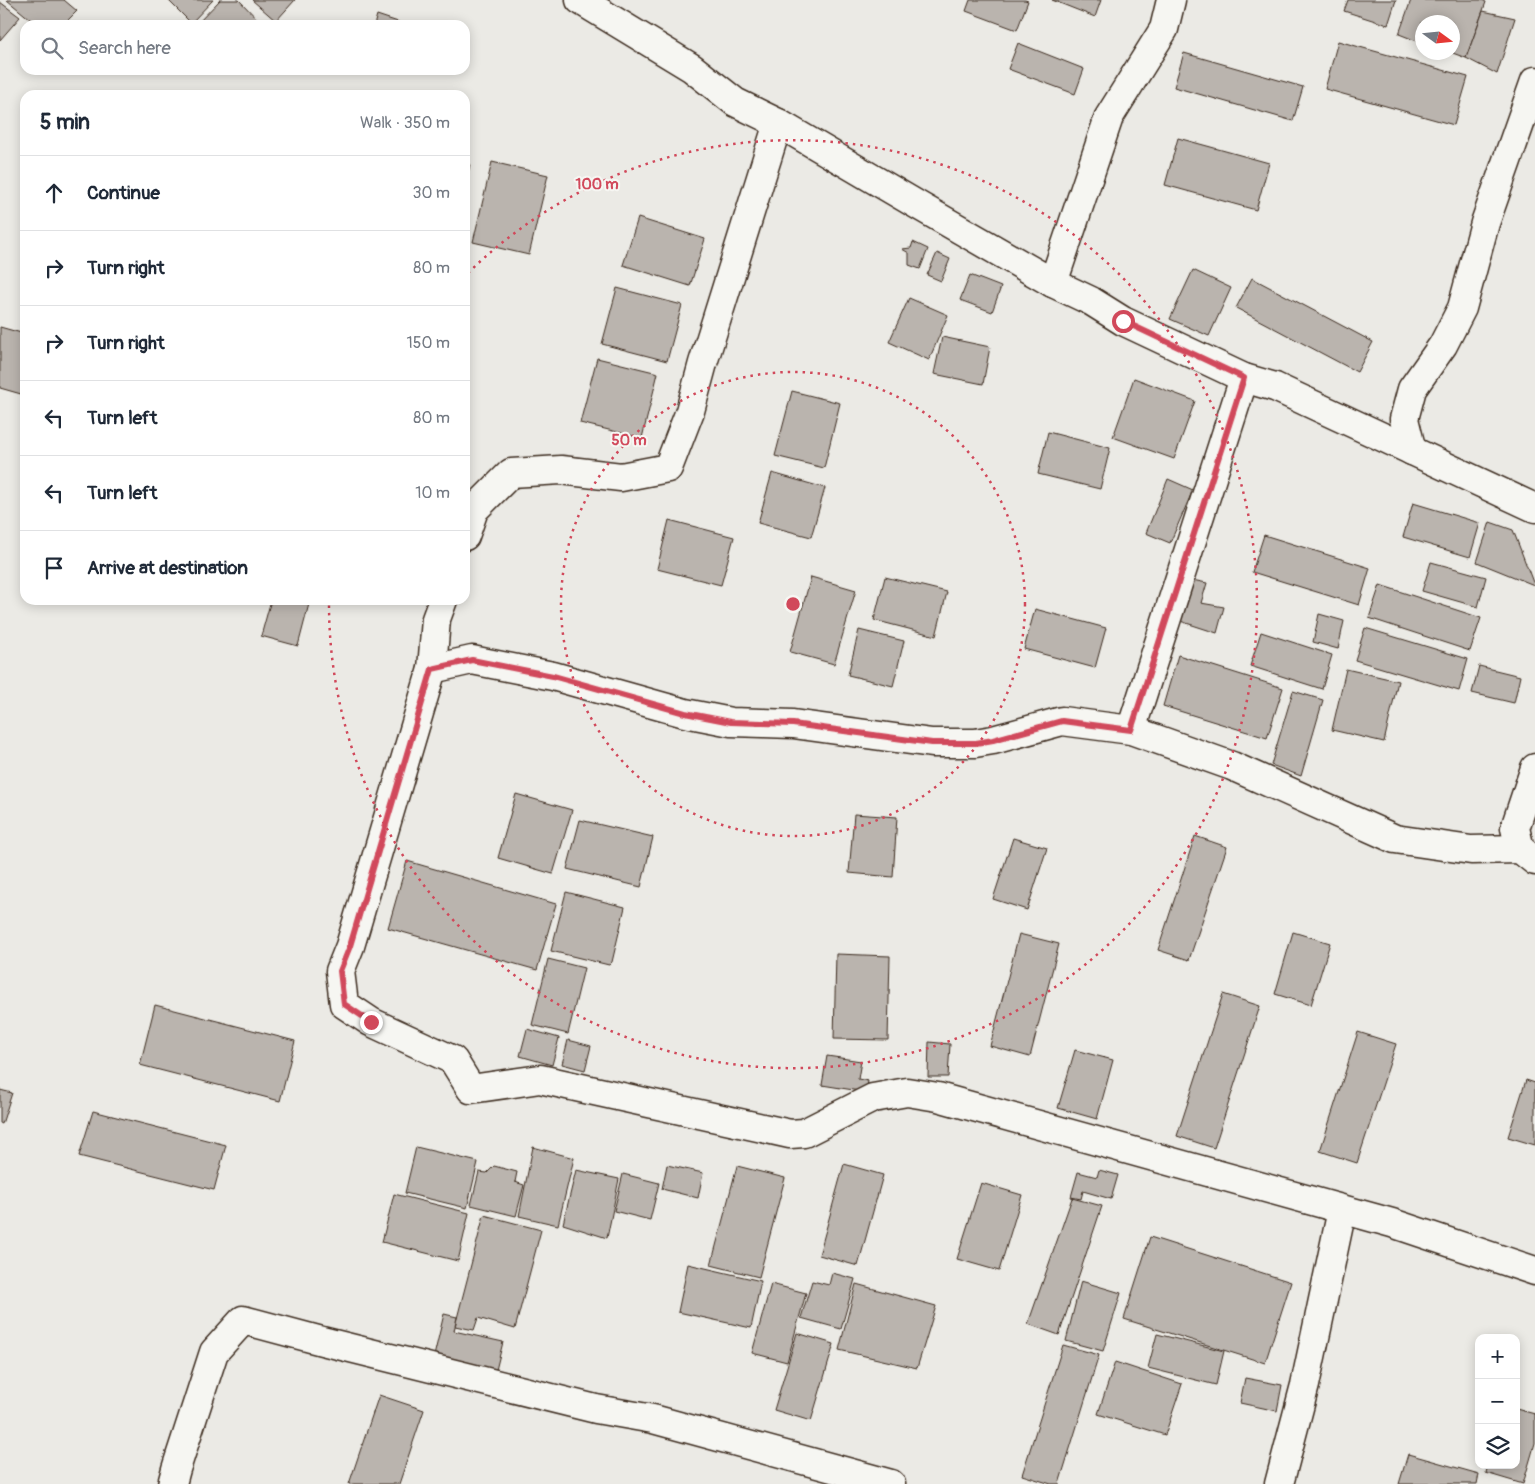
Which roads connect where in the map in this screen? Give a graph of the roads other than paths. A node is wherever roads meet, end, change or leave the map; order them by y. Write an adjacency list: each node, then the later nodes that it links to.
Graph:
1 (580, 0): 4 (street)
2 (1171, 0): 5 (street)
3 (1535, 81): 7 (street)
4 (778, 123): 5 (street); 9 (street)
5 (1053, 282): 6 (street)
6 (1244, 378): 7 (street); 12 (street)
7 (1412, 451): 8 (street)
8 (1535, 508)
9 (470, 522)
10 (441, 605): 11 (street)
11 (432, 669): 12 (street); 15 (street)
12 (1131, 730): 14 (street)
13 (1535, 768): 14 (street)
14 (1528, 855)
15 (1342, 1210): 16 (street); 19 (street)
16 (1535, 1271)
17 (172, 1484): 18 (street)
18 (891, 1484)
19 (1279, 1484)

